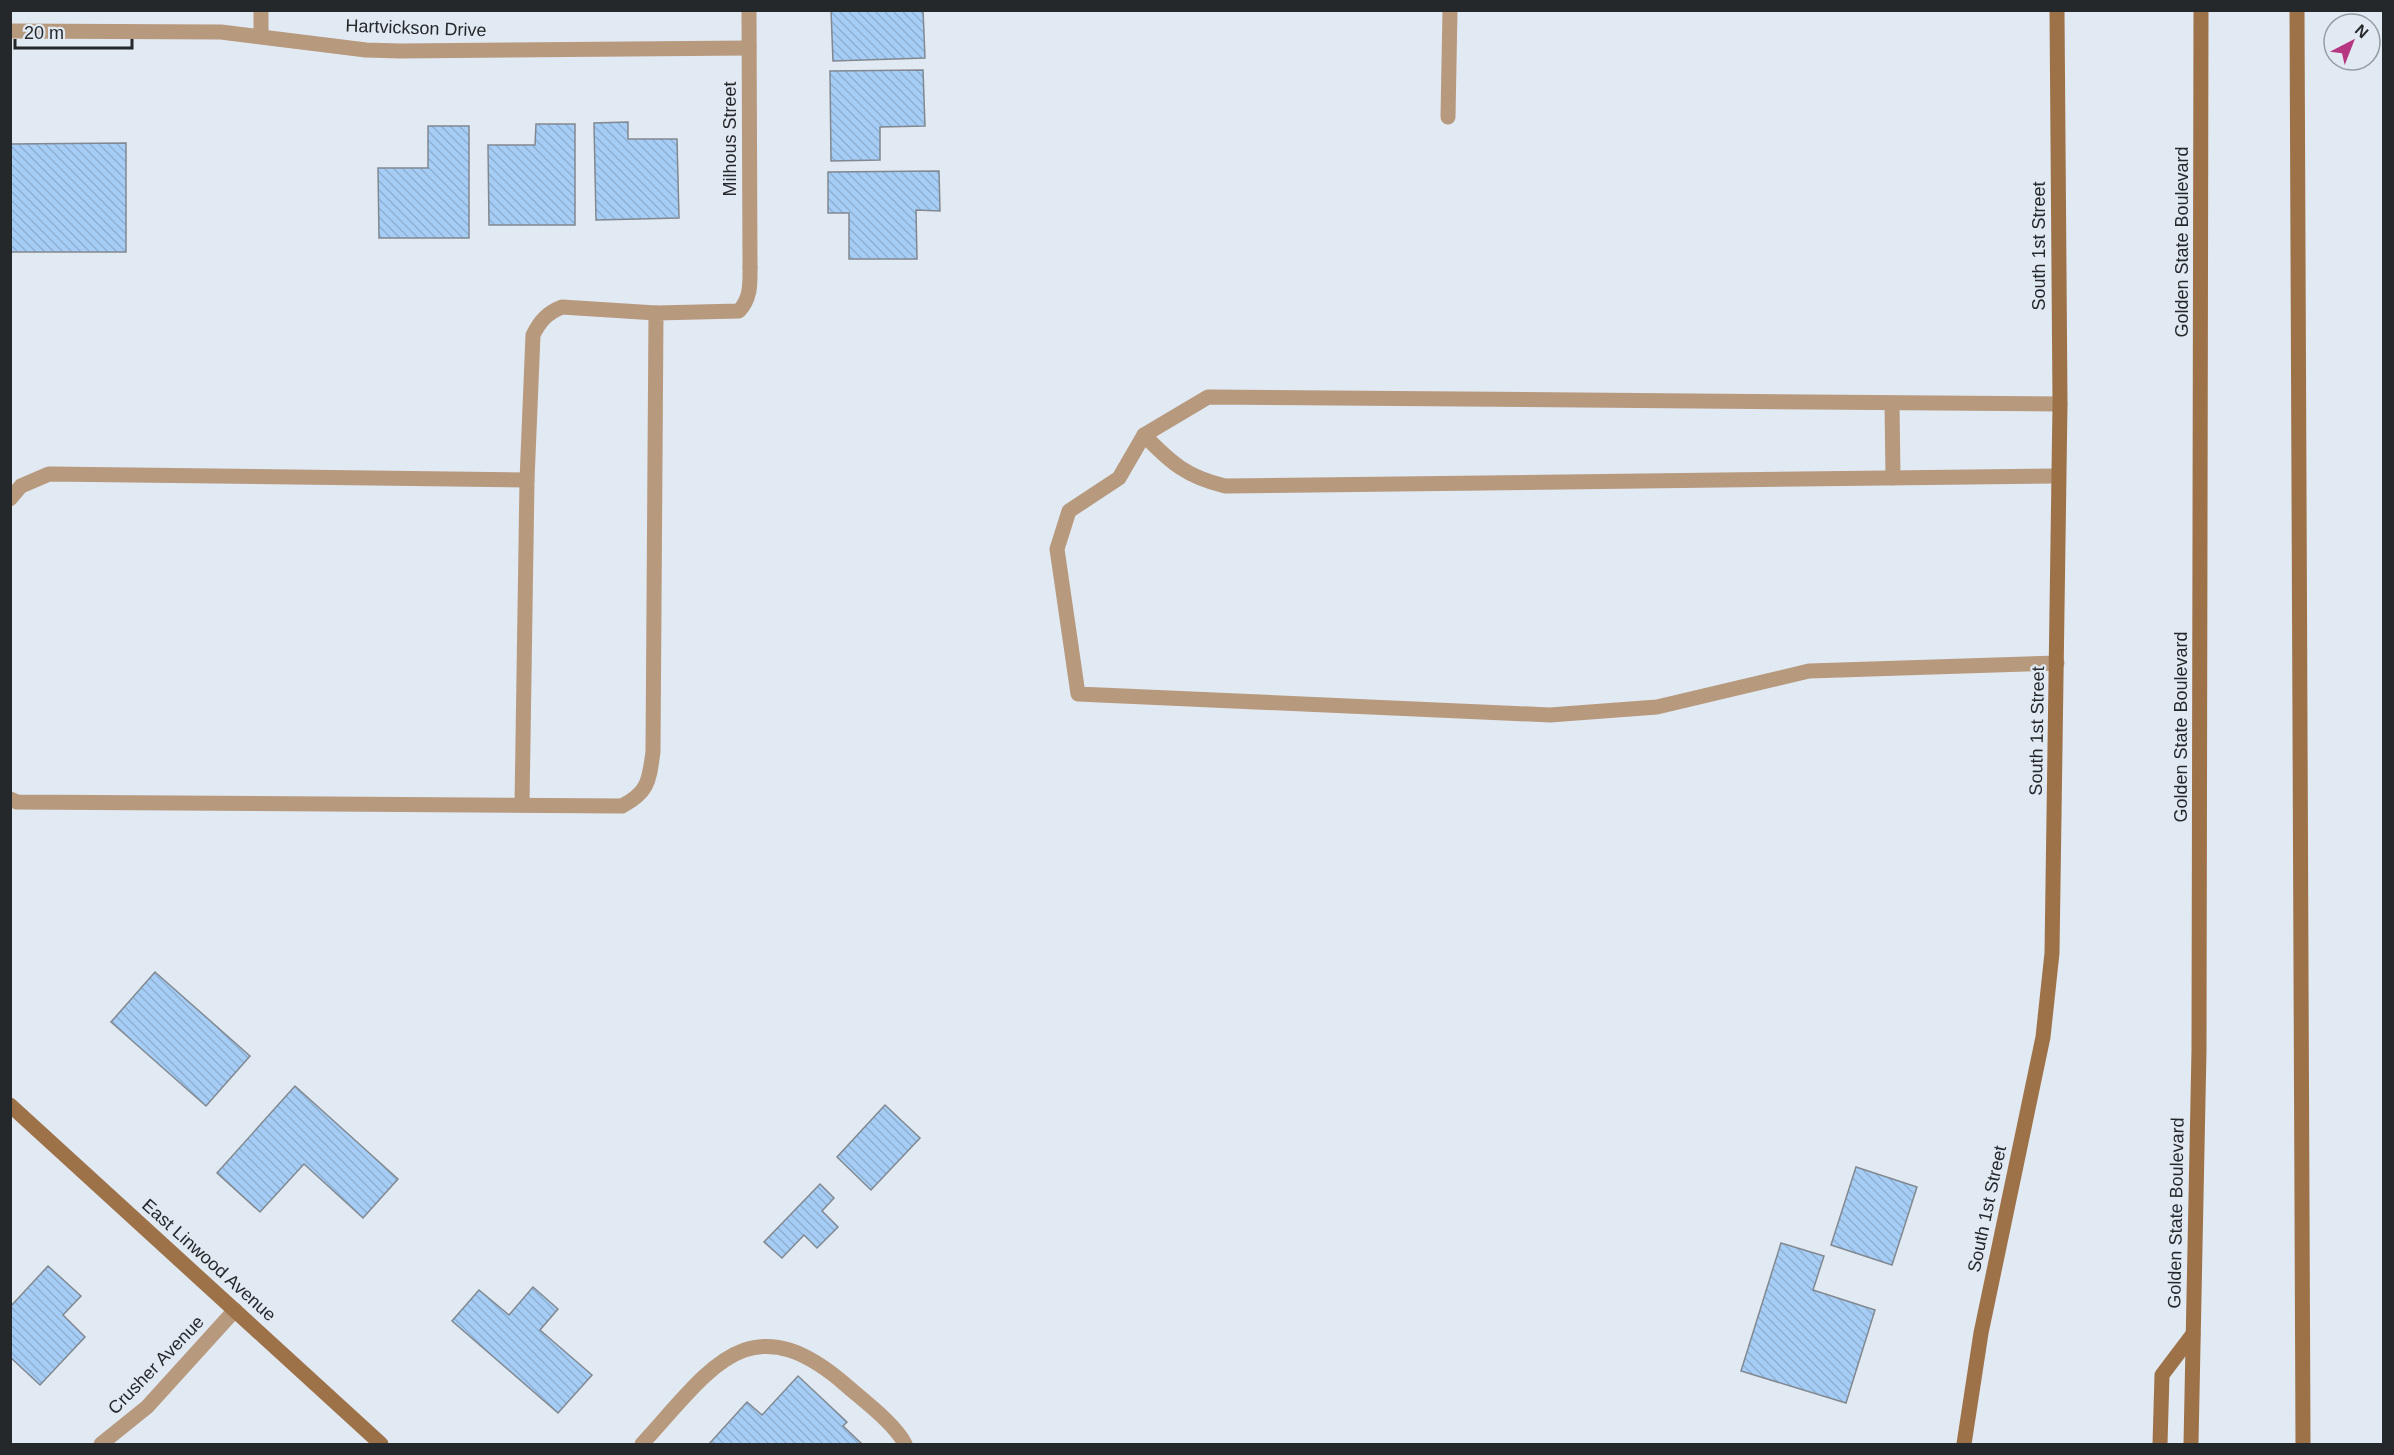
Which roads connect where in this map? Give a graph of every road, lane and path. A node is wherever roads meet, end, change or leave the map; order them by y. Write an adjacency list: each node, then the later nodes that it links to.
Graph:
1 (261, 10): 8 (street)
2 (749, 10): 9 (street, Milhous Street)
3 (1450, 10): 10 (street)
4 (2057, 10): 13 (main road, South 1st Street)
5 (2201, 10): 24 (main road, Golden State Boulevard)
6 (2297, 10): 32 (main road)
7 (10, 31): 8 (street, Hartvickson Drive)
8 (261, 35): 9 (street, Hartvickson Drive)
9 (749, 48): 11 (street, Milhous Street)
10 (1448, 117)
11 (656, 313): 17 (street); 21 (street)
12 (1892, 403): 13 (street); 14 (street); 16 (street)
13 (2060, 404): 15 (main road, South 1st Street)
14 (1144, 435): 16 (street); 19 (street)
15 (2057, 476): 16 (street); 19 (main road, South 1st Street)
16 (1893, 478)
17 (526, 480): 18 (street); 21 (street)
18 (10, 499)
19 (2057, 663): 29 (main road, South 1st Street)
20 (10, 799): 21 (street)
21 (522, 805)
22 (10, 1105): 23 (main road, East Linwood Avenue)
23 (235, 1310): 25 (street, Crusher Avenue); 26 (main road, East Linwood Avenue)
24 (2193, 1334): 30 (main road); 31 (main road, Golden State Boulevard)
25 (101, 1444)
26 (381, 1444)
27 (642, 1444): 28 (street)
28 (905, 1444)
29 (1964, 1444)
30 (2160, 1444)
31 (2191, 1444)
32 (2303, 1444)

